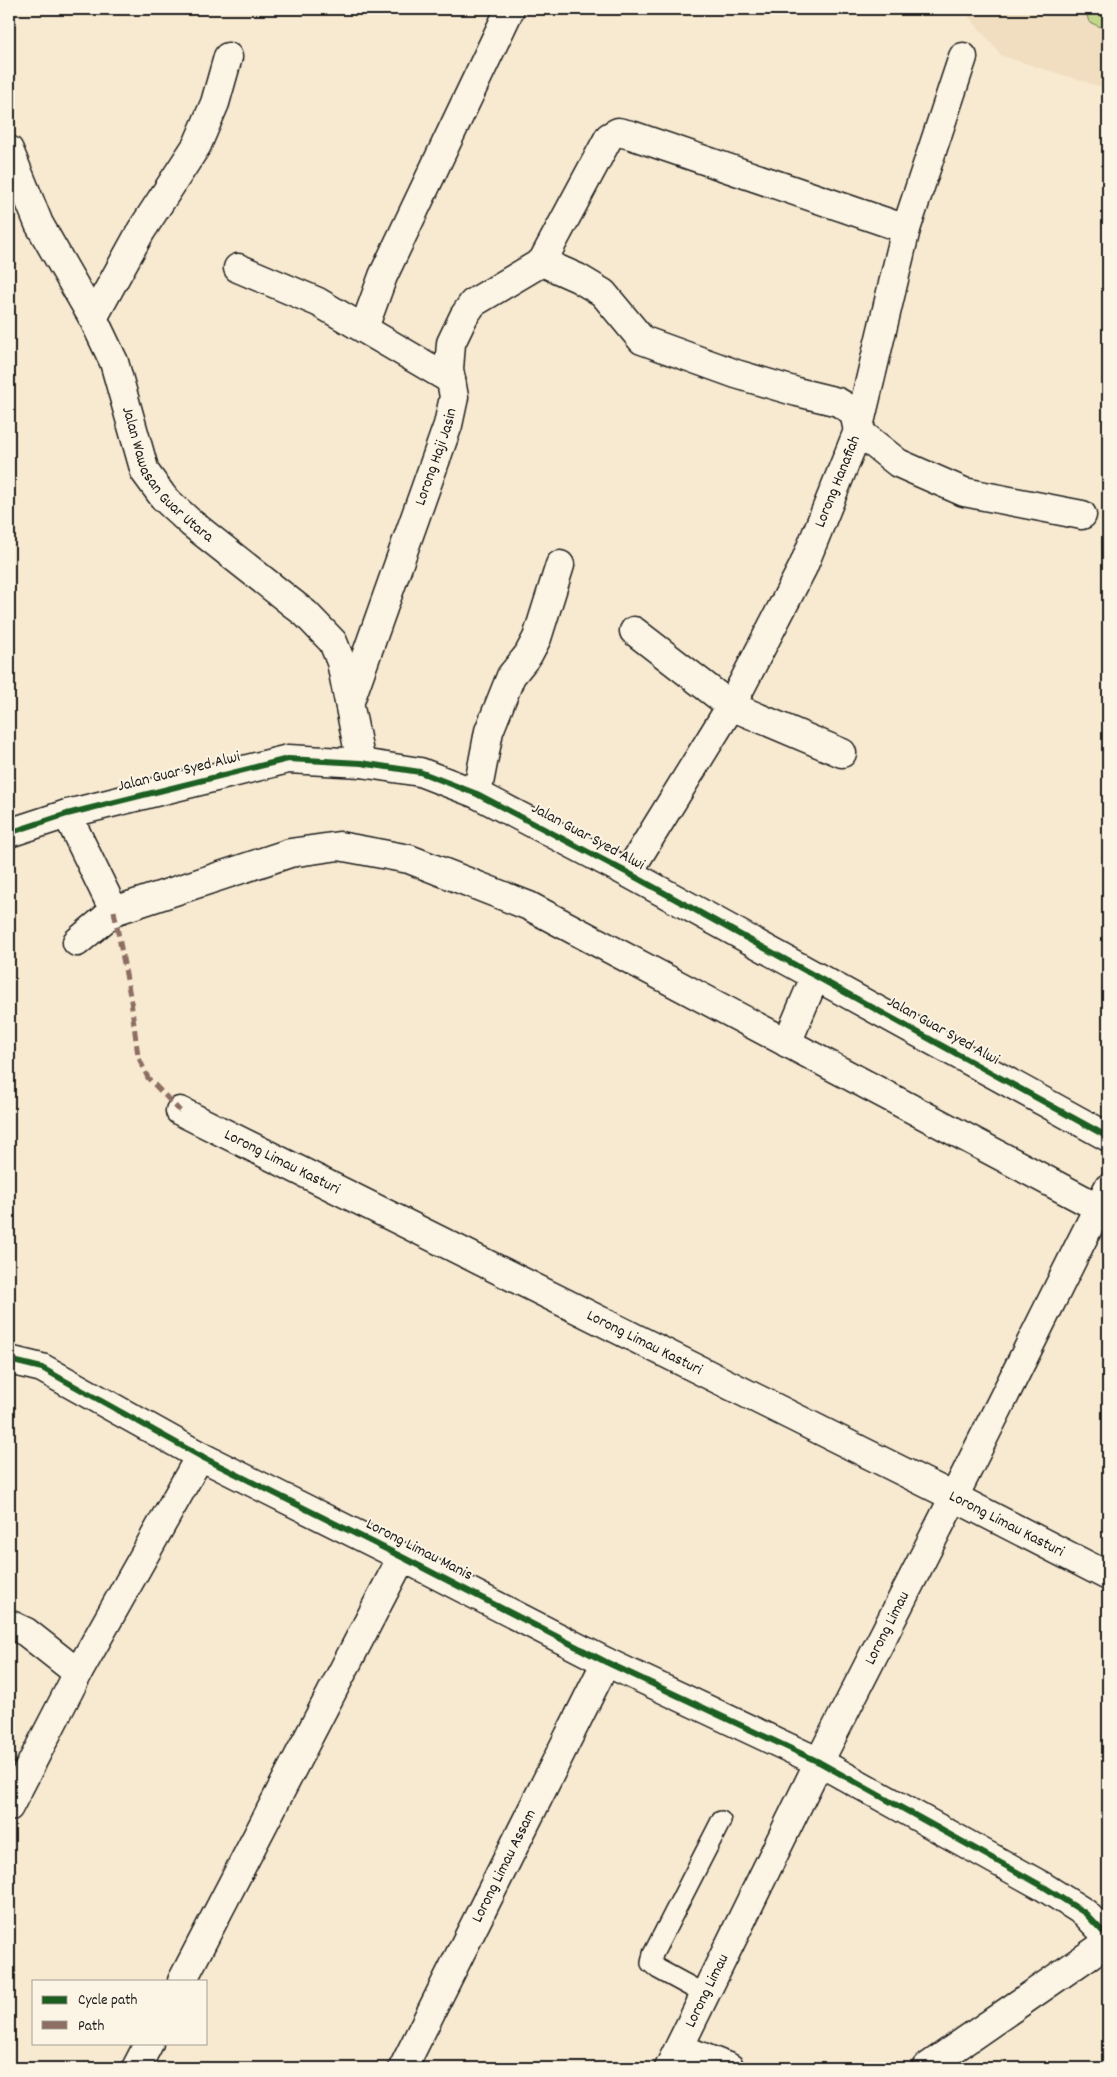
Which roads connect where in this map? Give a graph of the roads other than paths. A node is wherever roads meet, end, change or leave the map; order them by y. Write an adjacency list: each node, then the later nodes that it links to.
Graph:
1 (510, 9): 9 (street)
2 (963, 57): 5 (street, Lorong Hanafiah)
3 (228, 58): 8 (street)
4 (9, 150): 8 (street, Jalan Wawasan Guar Utara)
5 (906, 229): 6 (street); 11 (street, Lorong Hanafiah)
6 (542, 262): 10 (street, Lorong Haji Jasin); 11 (street)
7 (238, 268): 9 (street)
8 (93, 318): 15 (street, Jalan Wawasan Guar Utara)
9 (364, 328): 10 (street)
10 (451, 380): 15 (street, Lorong Haji Jasin)
11 (858, 431): 12 (street); 16 (street, Lorong Hanafiah)
12 (1082, 515)
13 (560, 565): 19 (street)
14 (634, 630): 16 (street)
15 (350, 701): 18 (street, Jalan Wawasan Guar Utara)
16 (731, 706): 17 (street); 22 (street, Lorong Hanafiah)
17 (842, 753)
18 (361, 763): 19 (street, Jalan Guar Syed Alwi); 20 (street, Jalan Guar Syed Alwi)
19 (477, 794): 22 (street, Jalan Guar Syed Alwi)
20 (67, 814): 21 (street, Jalan Guar Syed Alwi); 23 (street)
21 (9, 833)
22 (628, 873): 25 (street, Jalan Guar Syed Alwi)
23 (114, 912): 24 (street); 26 (street)
24 (77, 942)
25 (815, 977): 26 (street); 28 (street, Jalan Guar Syed Alwi)
26 (787, 1043): 29 (street)
27 (180, 1111): 32 (street, Lorong Limau Kasturi)
28 (1108, 1137)
29 (1104, 1198): 32 (street, Lorong Limau)
30 (9, 1360): 31 (street, Lorong Limau Manis)
31 (200, 1456): 33 (street, Lorong Limau Manis); 37 (street)
32 (954, 1497): 34 (street, Lorong Limau Kasturi); 38 (street, Lorong Limau)
33 (402, 1557): 36 (street, Lorong Limau Manis); 43 (street)
34 (1108, 1576)
35 (9, 1624): 37 (street)
36 (606, 1662): 38 (street, Lorong Limau Manis); 48 (street, Lorong Limau Assam)
37 (78, 1674): 39 (street)
38 (819, 1762): 41 (street, Lorong Limau Manis); 44 (street, Lorong Limau)
39 (9, 1807)
40 (721, 1821): 44 (lane)
41 (1108, 1937)
42 (1108, 1942): 50 (street)
43 (183, 1980)
44 (706, 1995): 46 (street, Lorong Limau)
45 (148, 2044): 47 (street)
46 (674, 2058): 49 (street)
47 (136, 2068)
48 (403, 2068)
49 (730, 2068)
50 (926, 2068)

